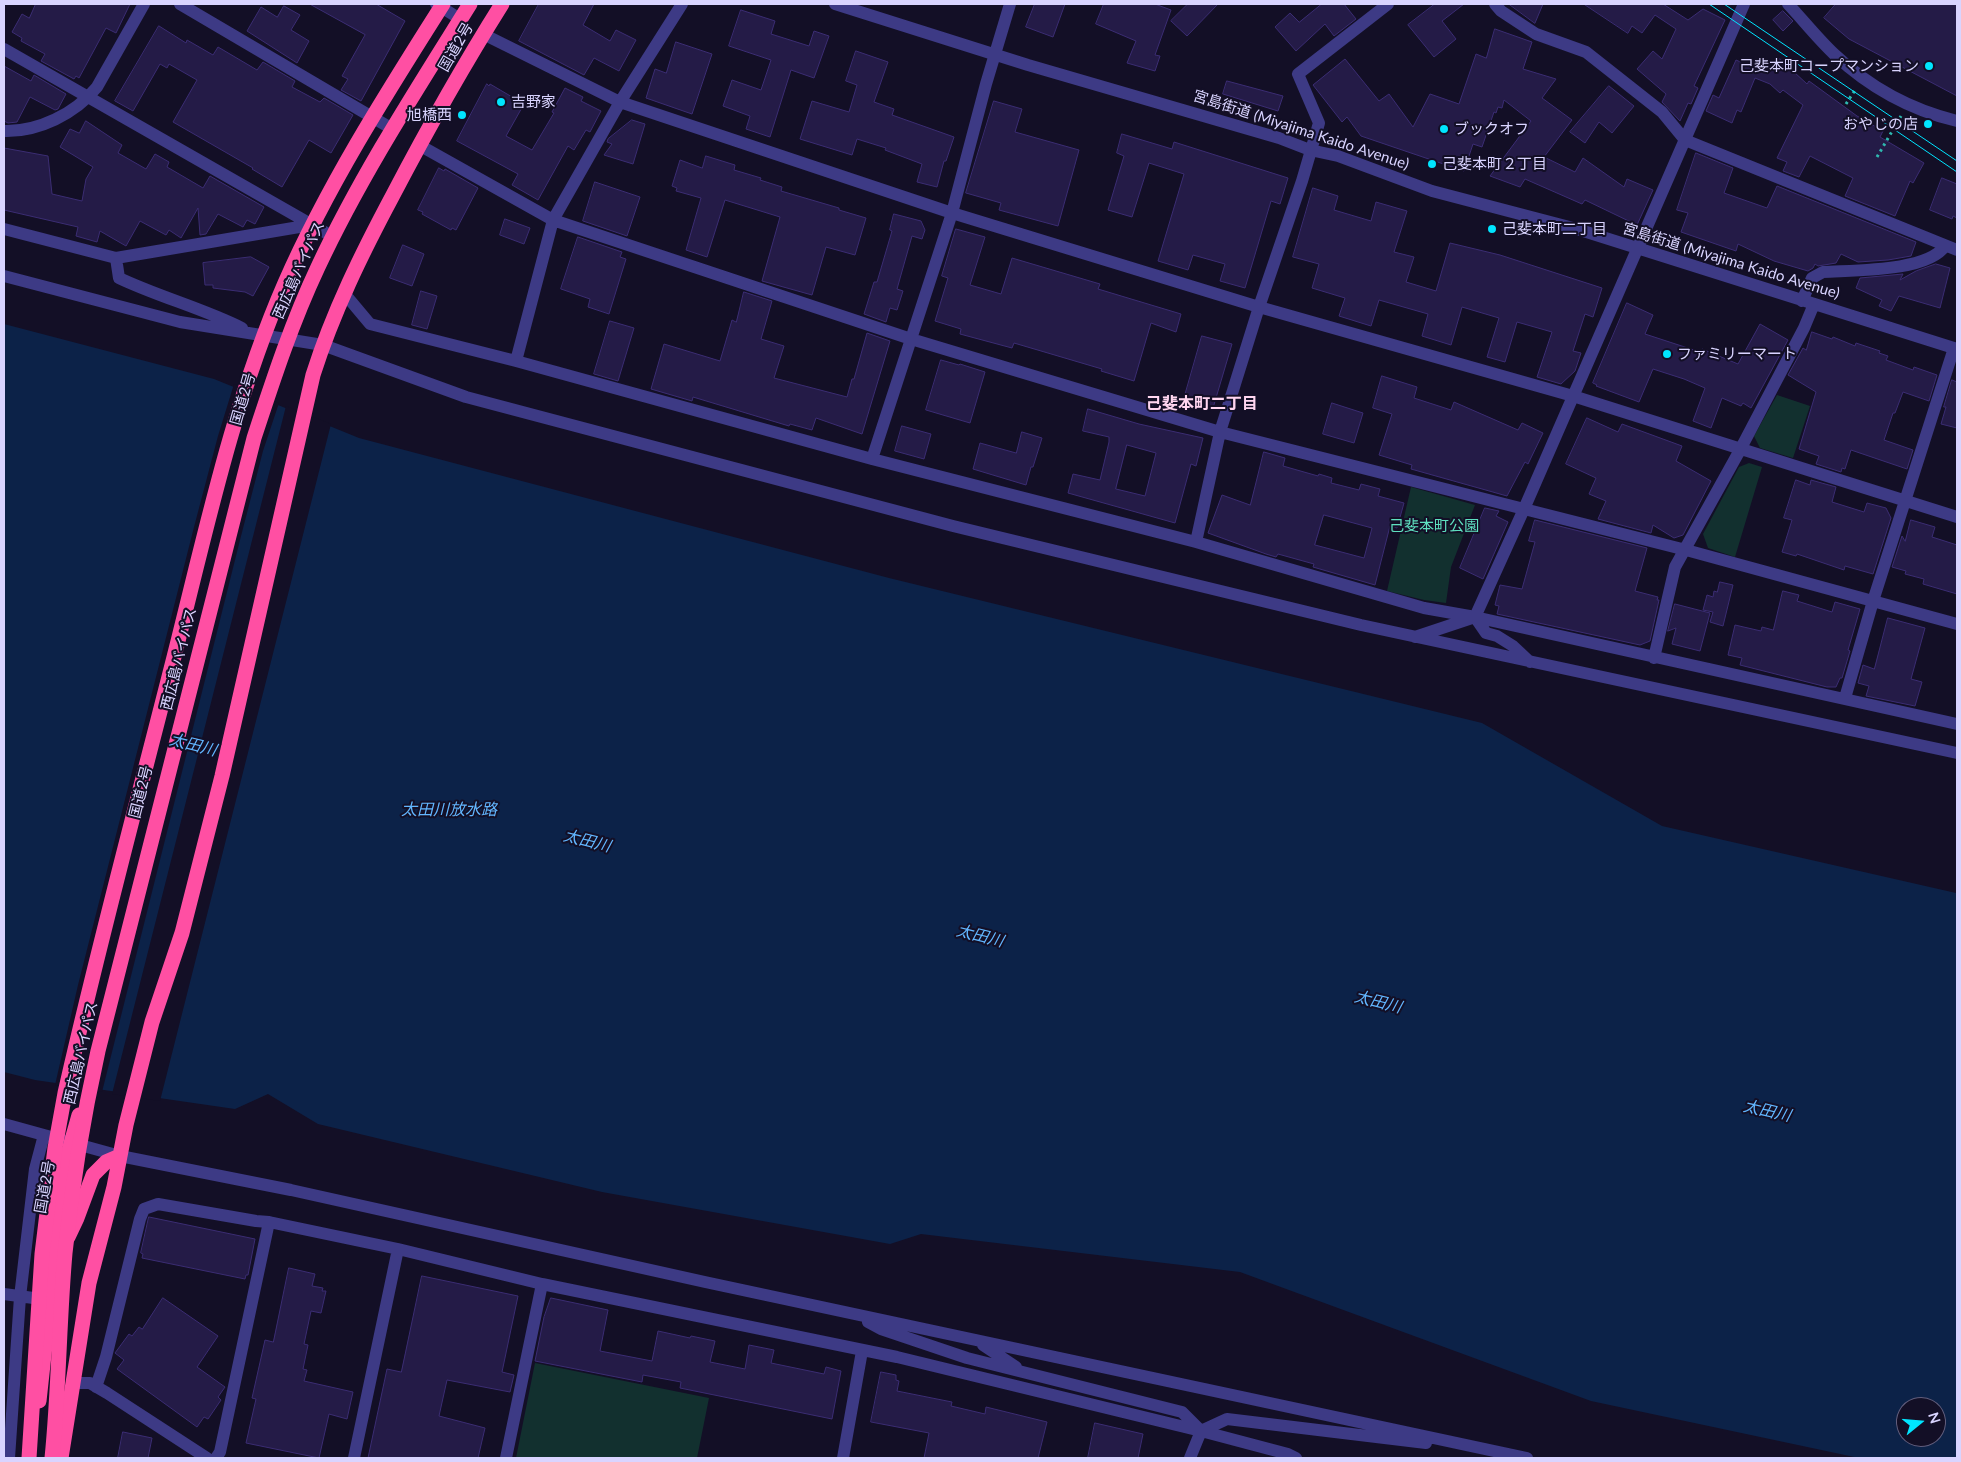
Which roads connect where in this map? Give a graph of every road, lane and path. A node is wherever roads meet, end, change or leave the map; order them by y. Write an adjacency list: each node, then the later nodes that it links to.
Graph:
1 (144, 4): 18 (street)
2 (180, 4): 22 (street)
3 (436, 4): 14 (street)
4 (443, 4): 83 (highway, 西広島バイパス, bridge)
5 (470, 4): 85 (highway, 西広島バイパス, bridge)
6 (502, 4): 15 (highway, 国道2号)
7 (682, 4): 19 (street)
8 (835, 4): 17 (street, 宮島街道 (Miyajima Kaido Avenue))
9 (1010, 4): 17 (street)
10 (1388, 4): 26 (street)
11 (1495, 4): 24 (street)
12 (1744, 4): 24 (street)
13 (1788, 4): 20 (street)
14 (460, 10): 22 (highway, 国道2号)
15 (483, 34): 19 (street); 25 (highway, 国道2号)
16 (4, 49): 18 (street)
17 (996, 55): 26 (street, 宮島街道 (Miyajima Kaido Avenue)); 28 (street)
18 (89, 97): 23 (street); 31 (street)
19 (620, 102): 28 (street); 29 (street)
20 (1909, 105): 21 (street); 27 (path)
21 (1957, 121)
22 (389, 127): 31 (highway, 国道2号)
23 (4, 131)
24 (1685, 140): 32 (street); 33 (street)
25 (419, 145): 29 (street); 36 (highway, 国道2号)
26 (1310, 150): 32 (street, 宮島街道 (Miyajima Kaido Avenue)); 38 (street)
27 (1877, 157)
28 (952, 212): 38 (street); 41 (street)
29 (553, 220): 41 (street); 44 (street)
30 (4, 229): 34 (street)
31 (328, 234): 34 (street); 40 (highway, 国道2号)
32 (1637, 248): 37 (street, 宮島街道 (Miyajima Kaido Avenue)); 45 (street)
33 (1951, 248): 37 (street)
34 (116, 258): 39 (street)
35 (4, 276): 39 (street)
36 (344, 292): 42 (highway, 国道2号); 44 (street)
37 (1808, 303): 43 (street, 宮島街道 (Miyajima Kaido Avenue)); 47 (street)
38 (1259, 307): 45 (street); 46 (street)
39 (251, 333): 40 (street)
40 (281, 339): 42 (street); 65 (highway, 国道2号, bridge)
41 (911, 339): 46 (street); 48 (street)
42 (323, 345): 57 (street); 66 (highway, 国道2号)
43 (1956, 349): 49 (street)
44 (516, 361): 48 (street)
45 (1573, 396): 47 (street); 50 (street)
46 (1220, 432): 50 (street); 52 (street)
47 (1740, 450): 49 (street); 53 (street)
48 (872, 459): 52 (street)
49 (1905, 502): 51 (street); 54 (street)
50 (1524, 509): 53 (street); 55 (street)
51 (1957, 518)
52 (1196, 542): 55 (street)
53 (1686, 550): 54 (street); 58 (street)
54 (1873, 601): 56 (street); 60 (street)
55 (1475, 617): 57 (street); 58 (street); 59 (street)
56 (1957, 624)
57 (1415, 637): 59 (street)
58 (1654, 658): 60 (street)
59 (1530, 662): 62 (street)
60 (1845, 698): 61 (street)
61 (1957, 724)
62 (1957, 753)
63 (4, 1124): 64 (street)
64 (44, 1135): 65 (street); 72 (street)
65 (72, 1143): 66 (street); 69 (highway, 国道2号)
66 (120, 1156): 69 (highway); 74 (street); 78 (highway, 国道2号)
67 (269, 1222): 68 (street); 79 (street); 88 (street)
68 (398, 1250): 70 (street); 89 (street)
69 (52, 1277): 73 (highway, 国道2号)
70 (542, 1284): 76 (street); 90 (street)
71 (4, 1294): 72 (street)
72 (20, 1297): 73 (street); 82 (street)
73 (50, 1300): 84 (highway, 国道2号)
74 (854, 1314): 75 (street); 77 (street)
75 (977, 1341): 77 (street); 81 (street)
76 (862, 1351): 80 (street); 91 (street)
77 (1024, 1372): 80 (street)
78 (74, 1382): 79 (street); 86 (highway, 国道2号)
79 (96, 1387): 87 (street)
80 (1201, 1431): 81 (street); 92 (street); 93 (street)
81 (1485, 1449): 94 (street)
82 (9, 1458)
83 (29, 1458)
84 (33, 1458)
85 (52, 1458)
86 (61, 1458)
87 (207, 1458)
88 (216, 1458)
89 (354, 1458)
90 (506, 1458)
91 (842, 1458)
92 (1190, 1458)
93 (1296, 1458)
94 (1527, 1458)

